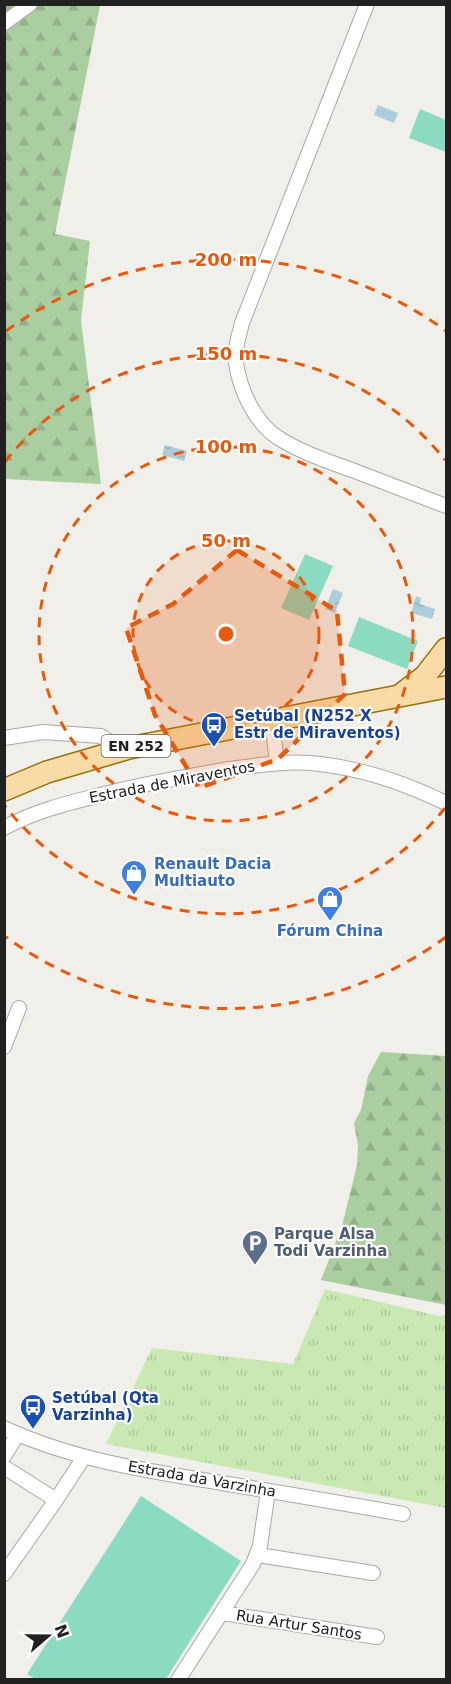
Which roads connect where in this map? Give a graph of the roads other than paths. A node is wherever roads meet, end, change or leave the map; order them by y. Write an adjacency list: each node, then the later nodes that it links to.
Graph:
1 (30, 4): 3 (street)
2 (367, 4): 4 (street)
3 (4, 23)
4 (447, 506)
5 (447, 649): 7 (main road)
6 (447, 687): 7 (main road, EN 252)
7 (398, 696): 8 (main road, EN 252)
8 (272, 720): 10 (main road, EN 252); 11 (street)
9 (4, 738): 10 (street)
10 (120, 750): 12 (main road, EN 252)
11 (277, 763): 13 (street, Estrada de Miraventos); 14 (street, Estrada de Miraventos)
12 (4, 790)
13 (447, 803)
14 (4, 828)
15 (19, 1008): 16 (street)
16 (4, 1047)
17 (4, 1428): 18 (street, Estrada da Varzinha)
18 (18, 1434): 19 (street); 20 (street, Estrada da Varzinha)
19 (4, 1456)
20 (84, 1457): 22 (street, Estrada da Varzinha); 23 (street)
21 (4, 1467): 23 (street)
22 (268, 1491): 24 (street, Estrada da Varzinha); 25 (street)
23 (56, 1500): 27 (street)
24 (403, 1514)
25 (258, 1555): 26 (street); 28 (street)
26 (373, 1573)
27 (4, 1574)
28 (222, 1613): 29 (street, Rua Artur Santos); 30 (street)
29 (377, 1637)
30 (178, 1680)

